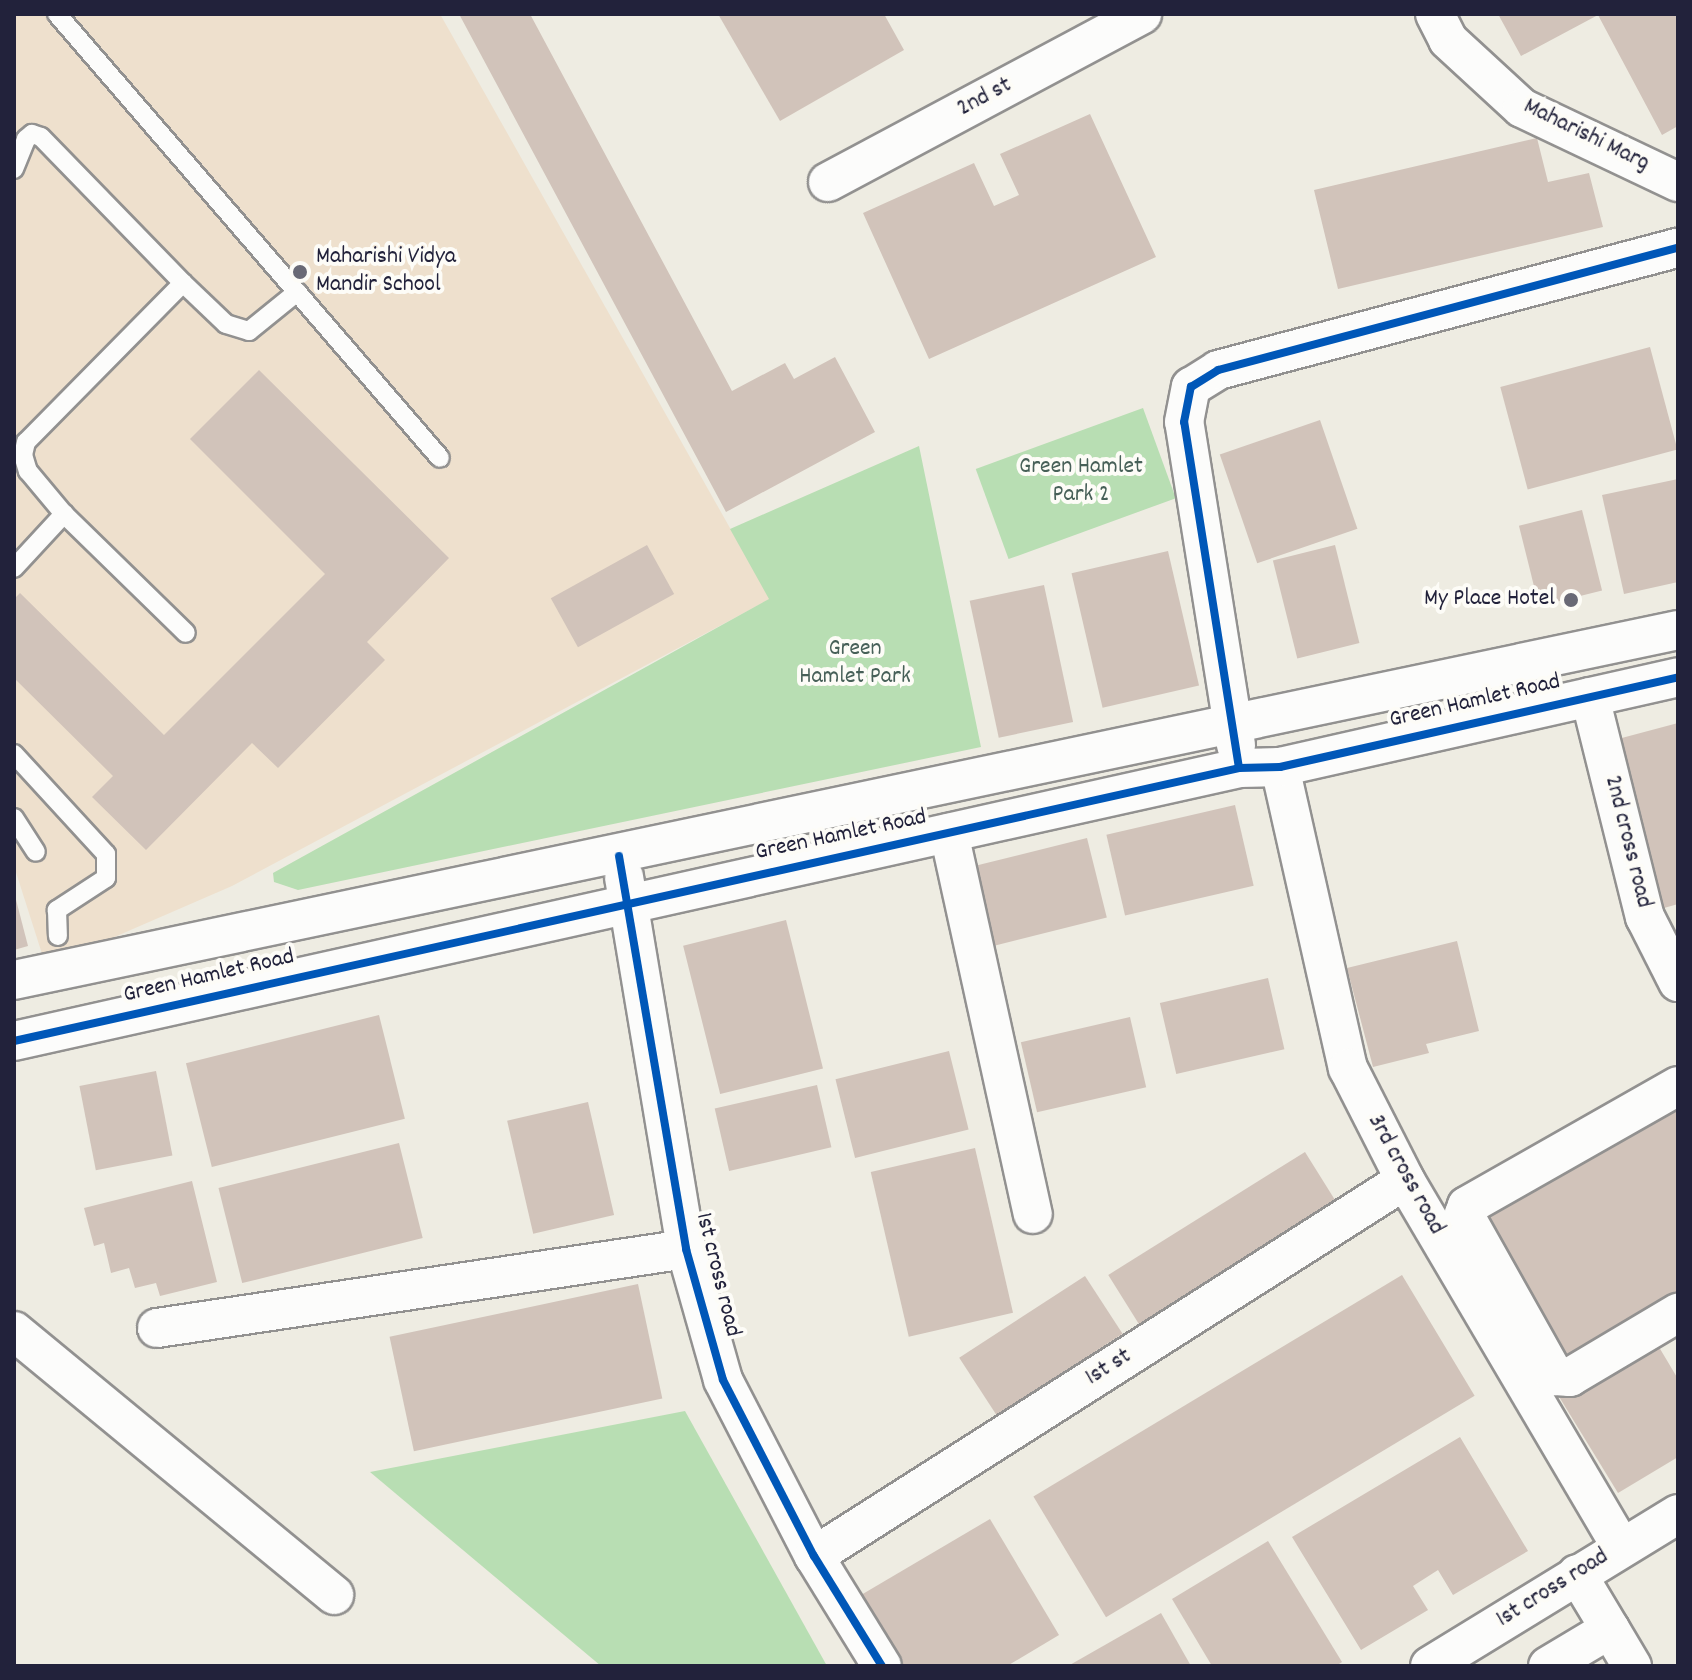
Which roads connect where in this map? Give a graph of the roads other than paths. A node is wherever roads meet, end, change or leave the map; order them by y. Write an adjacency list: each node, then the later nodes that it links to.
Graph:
1 (57, 14): 9 (lane)
2 (1142, 14): 5 (street, 2nd st)
3 (1435, 14): 6 (street, Maharishi Marg)
4 (14, 169): 8 (lane)
5 (828, 182)
6 (1678, 182)
7 (1678, 248): 17 (street)
8 (183, 283): 9 (lane); 11 (lane)
9 (297, 292): 10 (lane)
10 (440, 458)
11 (64, 514): 12 (lane); 14 (lane)
12 (14, 568)
13 (1678, 630): 17 (street, Green Hamlet Road)
14 (186, 633)
15 (1678, 677): 16 (street, Green Hamlet Road)
16 (1590, 697): 19 (street, Green Hamlet Road); 28 (street, 2nd cross road)
17 (1232, 721): 20 (street); 24 (street, Green Hamlet Road)
18 (14, 754): 26 (lane)
19 (1280, 767): 20 (street, Green Hamlet Road); 31 (street, 3rd cross road)
20 (1239, 768): 22 (street, Green Hamlet Road)
21 (14, 818): 23 (lane)
22 (949, 833): 25 (street, Green Hamlet Road); 32 (street)
23 (36, 852)
24 (619, 856): 25 (street, 1st cross road); 27 (street, Green Hamlet Road)
25 (630, 902): 29 (street, Green Hamlet Road); 33 (street, 1st cross road)
26 (58, 936)
27 (14, 980)
28 (1678, 982)
29 (14, 1041)
30 (1677, 1089): 34 (street)
31 (1405, 1180): 38 (street, 3rd cross road); 39 (street, 1st st)
32 (1033, 1214)
33 (686, 1249): 35 (street); 39 (street, 1st cross road)
34 (1678, 1313)
35 (157, 1328)
36 (14, 1331): 41 (street)
37 (1678, 1514): 38 (street, 1st cross road)
38 (1621, 1546): 40 (street, 1st cross road)
39 (814, 1556): 43 (street, 1st cross road)
40 (1577, 1574): 42 (street); 44 (street, 1st cross road)
41 (334, 1595)
42 (1610, 1629): 45 (street); 46 (street)
43 (882, 1666)
44 (1430, 1666)
45 (1548, 1666)
46 (1632, 1666)

